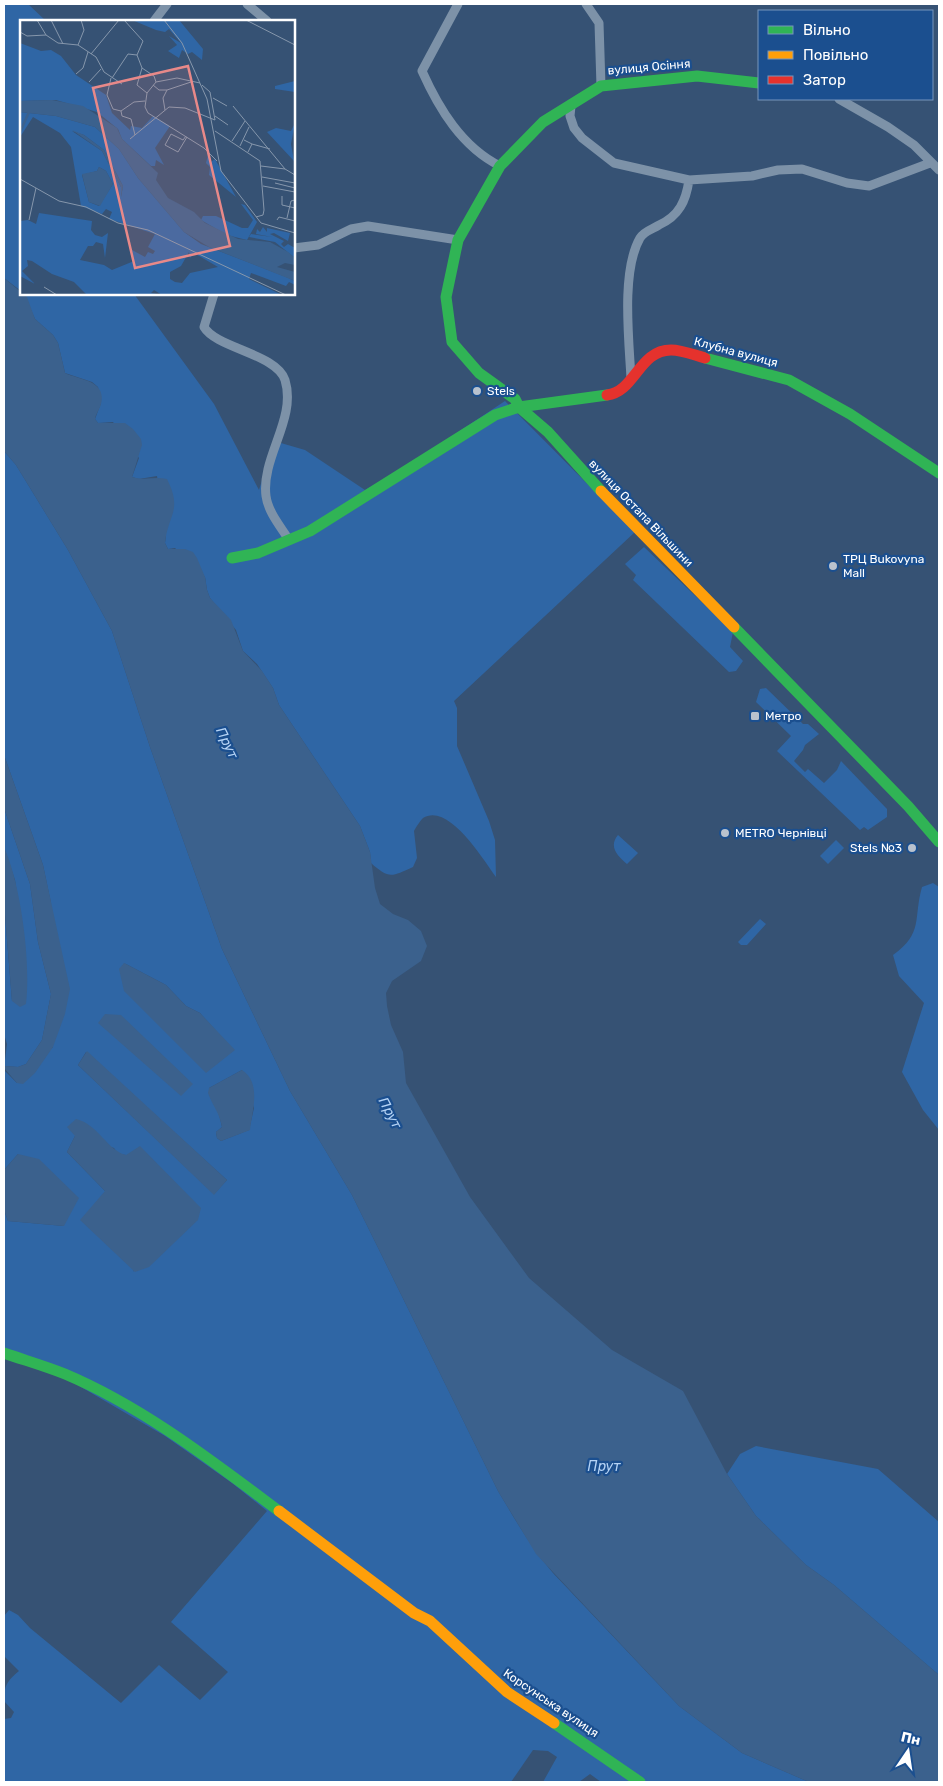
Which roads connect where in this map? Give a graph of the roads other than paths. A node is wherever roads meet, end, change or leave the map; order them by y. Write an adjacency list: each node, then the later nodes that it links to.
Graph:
1 (167, 4): 5 (street)
2 (247, 4): 6 (street)
3 (458, 4): 12 (street)
4 (586, 4): 8 (street)
5 (155, 20)
6 (266, 20)
7 (758, 83): 8 (street, вулиця Осіння)
8 (601, 86): 10 (street, вулиця Остапа Вільшини)
9 (841, 100): 11 (street)
10 (571, 106): 12 (street, вулиця Остапа Вільшини); 14 (street)
11 (930, 163): 13 (street); 14 (street)
12 (500, 166): 15 (street, вулиця Остапа Вільшини)
13 (939, 170)
14 (689, 180): 18 (street)
15 (458, 240): 16 (street); 19 (street, вулиця Остапа Вільшини)
16 (295, 248)
17 (214, 295): 21 (street)
18 (631, 378): 19 (street, Клубна вулиця); 20 (street, Клубна вулиця)
19 (519, 407): 21 (street, Клубна вулиця); 23 (street, вулиця Остапа Вільшини)
20 (939, 473)
21 (289, 540): 22 (street, Клубна вулиця)
22 (232, 558)
23 (939, 842)
24 (4, 1352): 25 (street, Корсунська вулиця)
25 (640, 1782)

